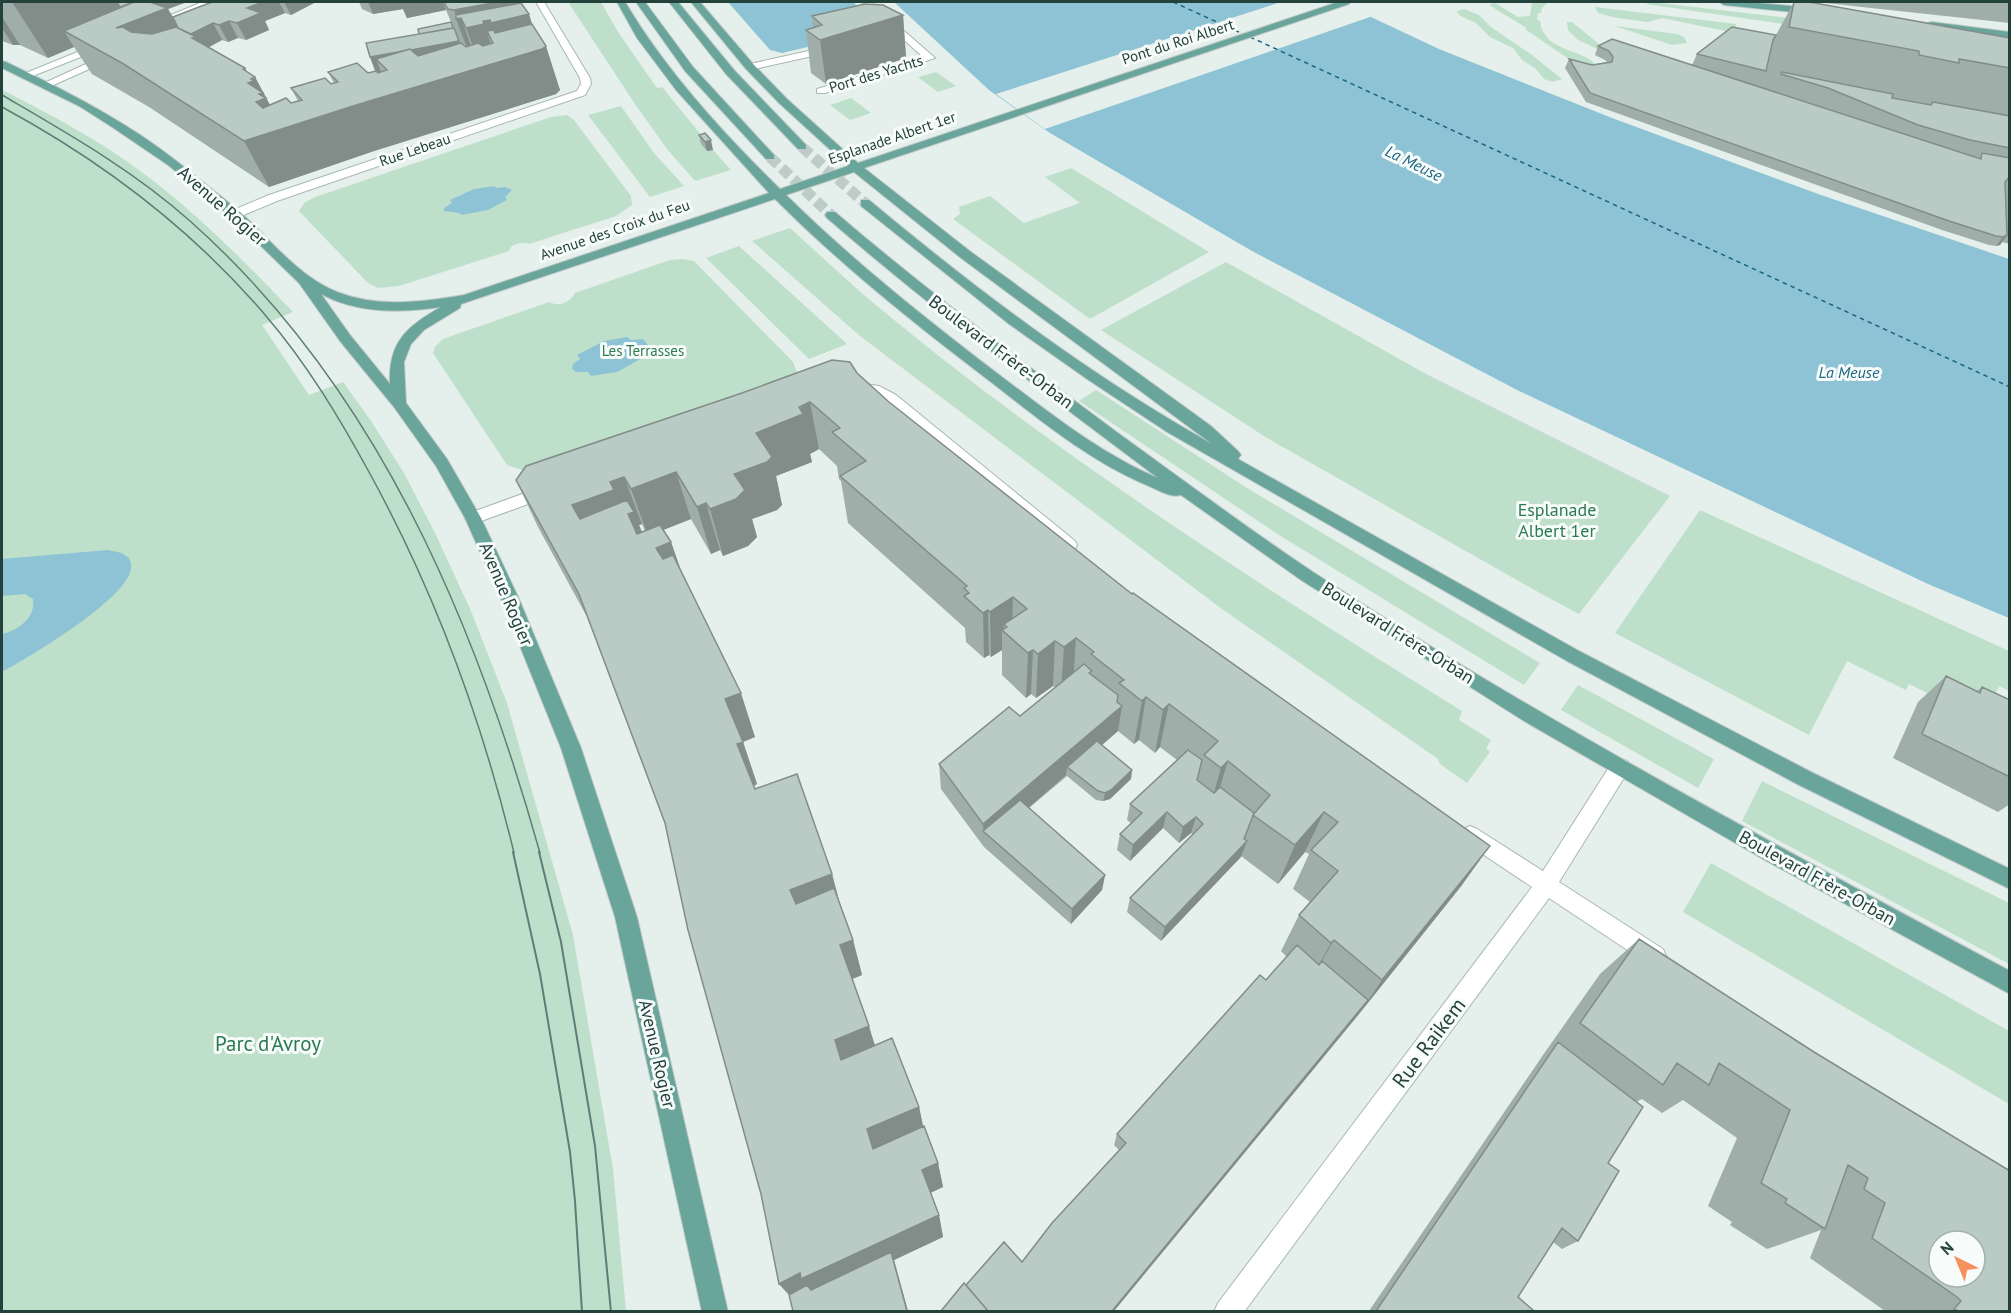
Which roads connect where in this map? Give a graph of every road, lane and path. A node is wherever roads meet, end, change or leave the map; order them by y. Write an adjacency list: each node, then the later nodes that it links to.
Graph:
1 (209, 2): 12 (street)
2 (540, 2): 32 (street, Rue Lebeau)
3 (621, 2): 30 (main road)
4 (640, 2): 28 (main road)
5 (673, 2): 27 (main road)
6 (695, 2): 22 (main road)
7 (866, 2): 25 (street, Port des Yachts)
8 (1345, 2): 26 (main road, Pont du Roi Albert)
9 (1724, 2): 10 (main road)
10 (1820, 12)
11 (1919, 24): 13 (main road)
12 (137, 31)
13 (1987, 32): 14 (main road); 16 (street)
14 (2010, 35)
15 (116, 39): 19 (street)
16 (2010, 42)
17 (839, 47): 22 (street)
18 (124, 50): 20 (street)
19 (86, 52): 20 (street); 23 (street)
20 (103, 59): 24 (street)
21 (2, 64): 23 (main road, Avenue Rogier)
22 (750, 67): 29 (main road)
23 (26, 75): 24 (main road, Avenue Rogier)
24 (45, 85): 32 (main road, Avenue Rogier)
25 (821, 91)
26 (1019, 111): 29 (main road, Esplanade Albert 1er)
27 (802, 147)
28 (770, 157)
29 (854, 166): 30 (main road, Esplanade Albert 1er); 38 (main road)
30 (775, 193): 35 (main road, Avenue des Croix du Feu); 40 (main road)
31 (865, 202): 38 (main road, Boulevard Frère-Orban)
32 (235, 214): 34 (main road, Avenue Rogier)
33 (831, 214): 40 (main road, Boulevard Frère-Orban)
34 (304, 280): 35 (main road); 37 (main road, Avenue Rogier)
35 (466, 299): 37 (main road)
36 (840, 387): 42 (street)
37 (399, 404): 41 (main road, Avenue Rogier)
38 (1248, 471): 45 (main road, Boulevard Frère-Orban)
39 (558, 487): 41 (street)
40 (1196, 498): 43 (main road, Boulevard Frère-Orban)
41 (473, 518): 49 (main road, Avenue Rogier)
42 (1087, 559)
43 (1620, 767): 46 (street, Rue Raikem); 48 (main road, Boulevard Frère-Orban)
44 (1459, 827): 46 (street)
45 (2010, 880)
46 (1545, 886): 47 (street); 50 (street, Rue Raikem)
47 (1672, 967)
48 (2010, 983)
49 (715, 1311)
50 (1227, 1311)

